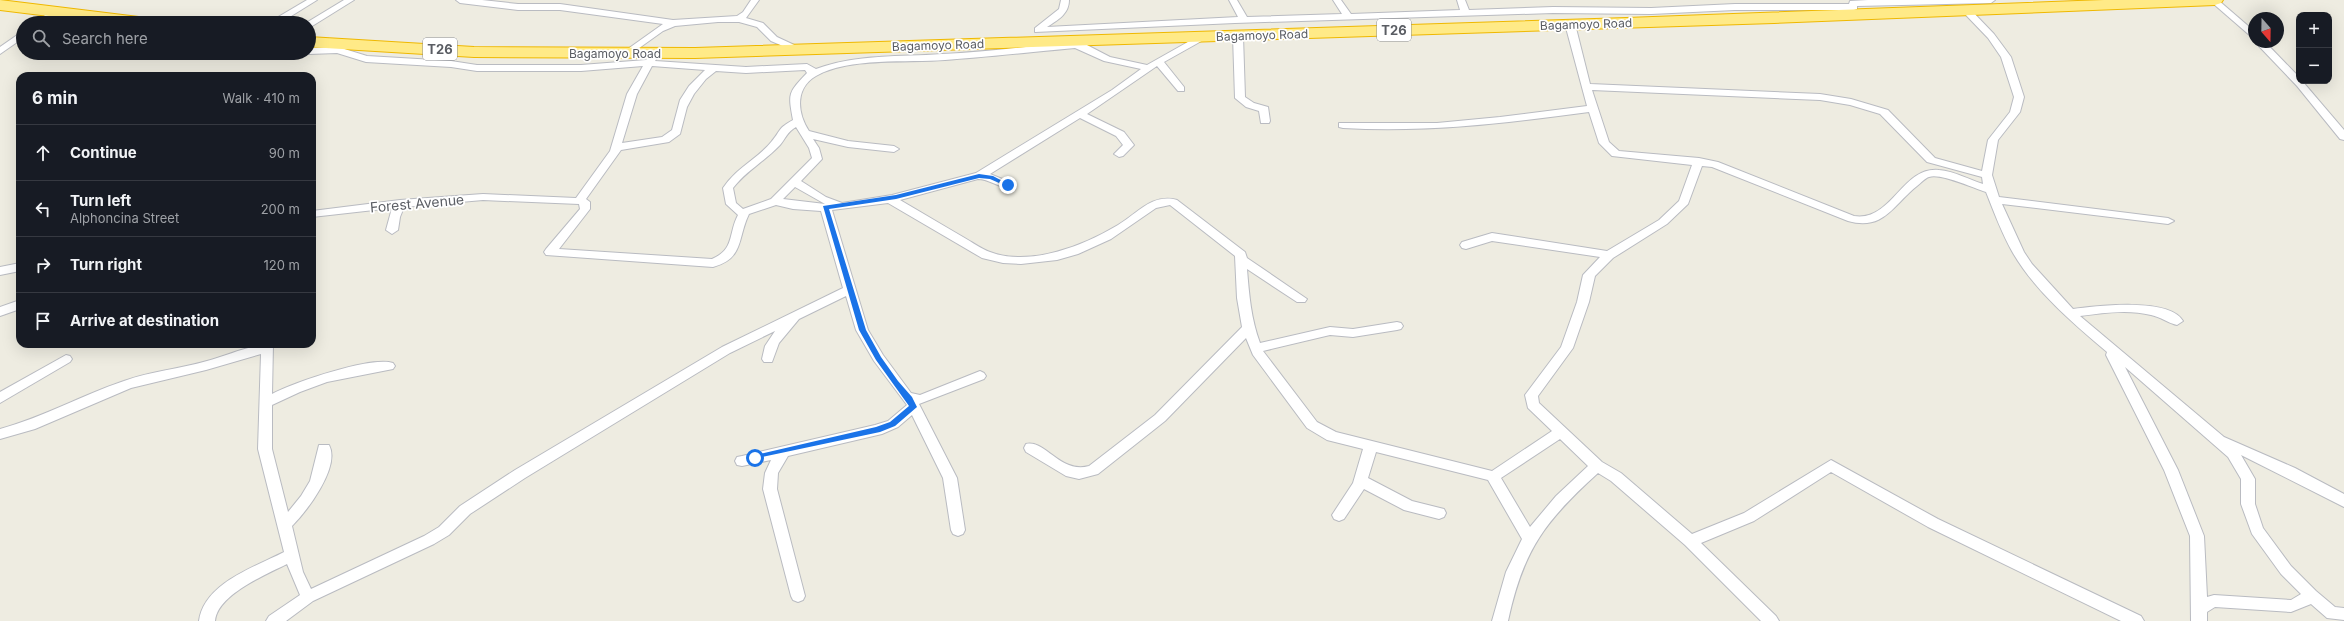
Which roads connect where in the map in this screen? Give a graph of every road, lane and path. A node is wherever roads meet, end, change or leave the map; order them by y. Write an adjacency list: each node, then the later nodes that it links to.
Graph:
1 (313, 0): 21 (street)
2 (350, 0): 25 (street)
3 (460, 0): 12 (street)
4 (755, 0): 24 (street)
5 (1065, 0): 30 (street)
6 (1232, 0): 28 (street)
7 (1337, 0): 22 (street)
8 (1461, 0): 18 (street)
9 (1613, 0): 23 (street)
10 (1991, 0): 14 (street)
11 (2214, 0): 14 (highway, Bagamoyo Road / T26); 29 (street)
12 (476, 1): 26 (street)
13 (1690, 4): 16 (street); 23 (street)
14 (1956, 4): 16 (highway, Bagamoyo Road / T26); 57 (street)
15 (0, 5): 17 (highway)
16 (1854, 6): 23 (highway, Bagamoyo Road / T26)
17 (53, 13): 19 (street); 20 (highway)
18 (1466, 13): 22 (street); 23 (street)
19 (48, 16)
20 (81, 16)
21 (284, 16)
22 (1349, 17): 28 (street)
23 (1623, 17): 27 (highway, Bagamoyo Road / T26)
24 (739, 19): 26 (street); 37 (street)
25 (316, 21)
26 (673, 23): 38 (street)
27 (1570, 24): 28 (highway, Bagamoyo Road / T26); 44 (street)
28 (1241, 28): 30 (street); 31 (highway, Bagamoyo Road / T26); 49 (street)
29 (2248, 31)
30 (1036, 36): 31 (highway, Bagamoyo Road / T26); 37 (highway, Bagamoyo Road / T26)
31 (1202, 37): 40 (street)
32 (16, 39): 35 (street)
33 (316, 42): 38 (highway, Bagamoyo Road / T26)
34 (2265, 48): 52 (street)
35 (0, 50)
36 (316, 50): 39 (street)
37 (800, 50): 39 (highway, Bagamoyo Road / T26)
38 (628, 53): 39 (highway, Bagamoyo Road / T26)
39 (652, 58): 41 (street); 54 (street)
40 (1158, 61): 42 (street); 45 (street)
41 (714, 68): 43 (street); 54 (street)
42 (1149, 68): 43 (street); 47 (street)
43 (812, 74): 48 (street)
44 (1586, 87): 46 (street); 57 (street)
45 (1182, 90)
46 (1594, 108): 50 (street); 56 (street)
47 (1080, 114): 55 (street); 58 (street)
48 (798, 121): 51 (street); 69 (street)
49 (1265, 121)
50 (1343, 125)
51 (803, 133): 53 (street); 59 (street)
52 (2344, 137)
53 (894, 149)
54 (615, 150): 63 (street)
55 (1119, 154)
56 (1700, 161): 61 (street); 73 (street)
57 (1987, 175): 61 (street)
58 (979, 176): 60 (street); 62 (street)
59 (794, 181): 64 (street); 66 (street)
60 (1008, 185)
61 (1992, 195): 70 (street); 81 (street)
62 (888, 198): 66 (street); 74 (street)
63 (579, 201): 65 (street, Forest Avenue); 69 (street)
64 (775, 201): 67 (street); 69 (street)
65 (400, 204): 68 (street, Forest Avenue); 71 (street)
66 (842, 206): 67 (street)
67 (825, 207): 77 (street)
68 (316, 214)
69 (743, 214)
70 (2168, 221)
71 (392, 230)
72 (1466, 245): 73 (street)
73 (1609, 255): 97 (street)
74 (1242, 259): 78 (street); 85 (street)
75 (16, 268): 76 (street)
76 (0, 271)
77 (849, 290): 82 (street); 96 (street)
78 (1301, 299)
79 (16, 306): 80 (street)
80 (0, 312)
81 (2070, 313): 83 (street); 89 (street)
82 (797, 314): 91 (street); 118 (street)
83 (2178, 321)
84 (1397, 326): 88 (street)
85 (1248, 328): 88 (street); 101 (street)
86 (261, 348): 98 (street)
87 (267, 348): 95 (street)
88 (1255, 348): 100 (street)
89 (2110, 350): 99 (street); 119 (street)
90 (66, 359): 94 (street)
91 (768, 359)
92 (388, 366): 95 (street)
93 (980, 376): 96 (street)
94 (0, 398)
95 (266, 403): 111 (street)
96 (912, 403): 103 (street); 112 (street)
97 (1560, 432): 105 (street); 106 (street)
98 (0, 434)
99 (2217, 439): 108 (street); 116 (street)
100 (1371, 446): 106 (street); 107 (street)
101 (1031, 448)
102 (324, 449): 111 (street)
103 (785, 450): 104 (street); 117 (street)
104 (742, 461)
105 (1597, 466): 113 (street); 114 (street)
106 (1492, 476): 113 (street)
107 (1360, 480): 109 (street); 110 (street)
108 (2344, 501)
109 (1439, 513)
110 (1338, 515)
111 (284, 525): 115 (street)
112 (958, 530)
113 (1529, 538): 123 (street)
114 (1690, 541): 124 (street); 125 (street)
115 (292, 555): 118 (street); 121 (street)
116 (2311, 594): 119 (street); 120 (street)
117 (798, 596)
118 (308, 597): 122 (street)
119 (2200, 614)
120 (2344, 614)
121 (207, 621)
122 (274, 621)
123 (1500, 621)
124 (1771, 621)
125 (2136, 621)

